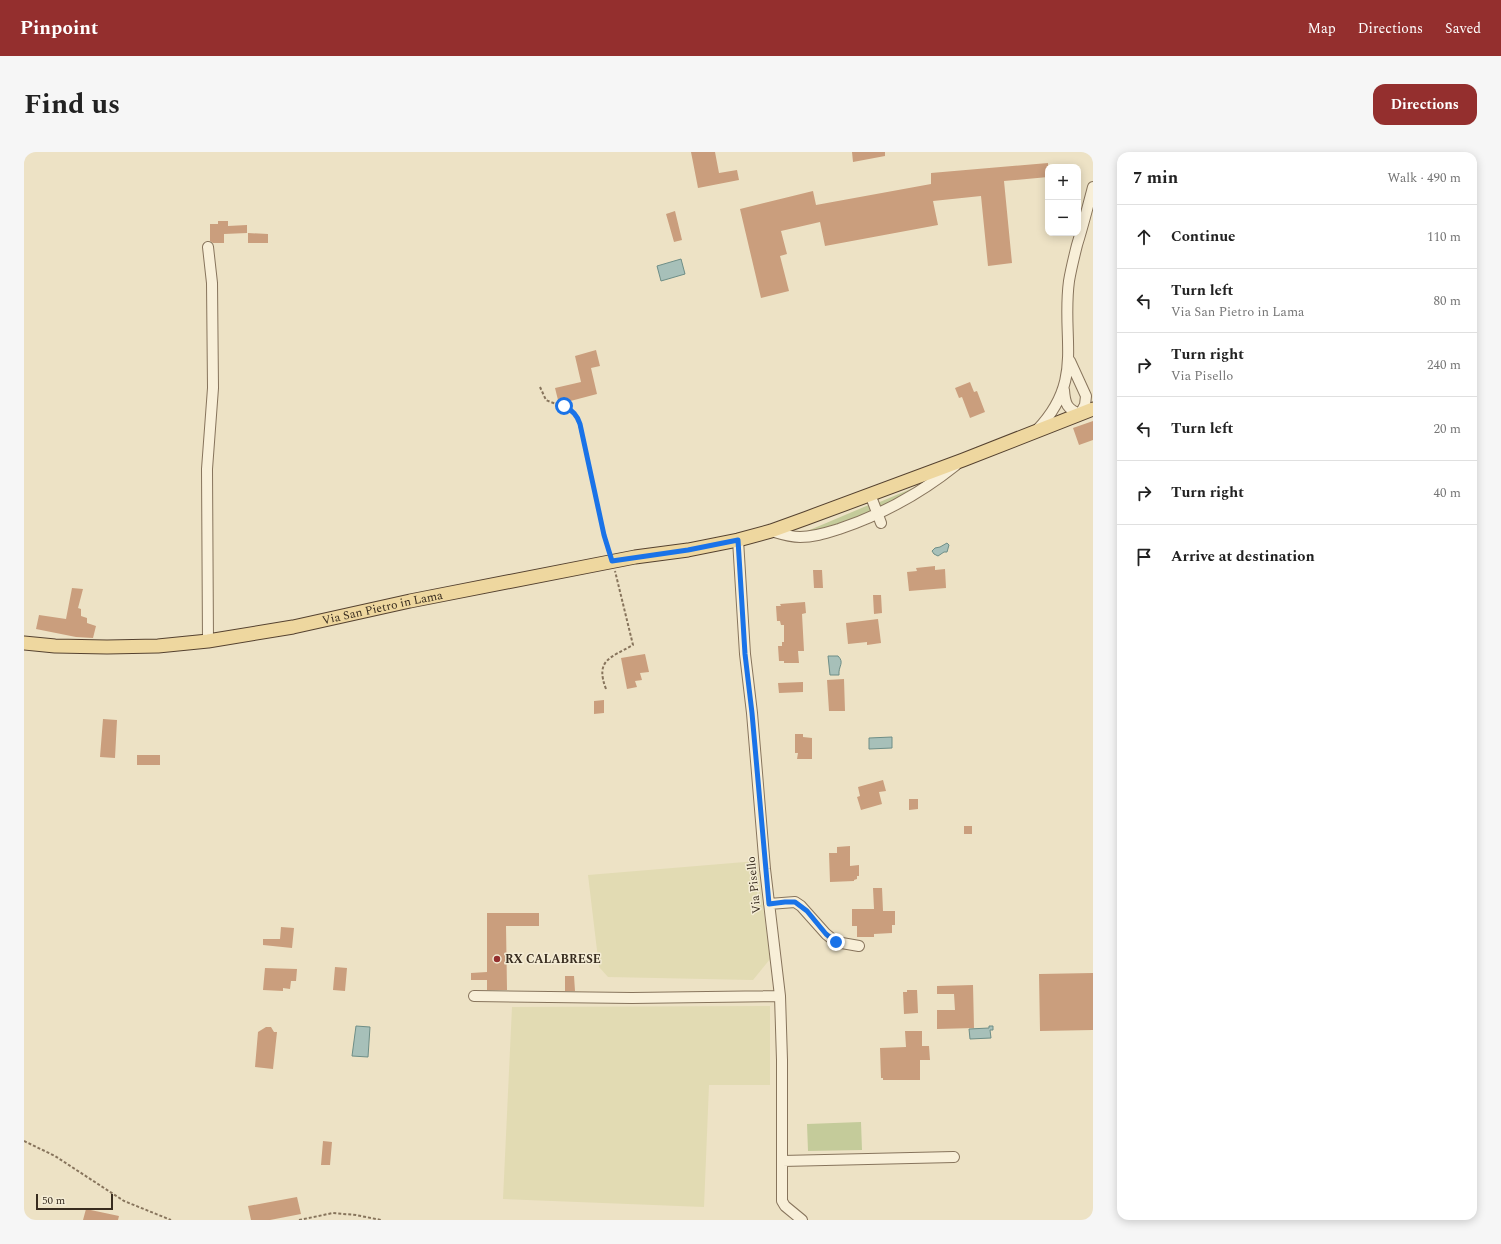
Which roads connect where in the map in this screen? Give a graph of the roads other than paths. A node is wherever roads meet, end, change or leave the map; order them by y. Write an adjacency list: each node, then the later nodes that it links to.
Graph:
1 (1093, 187): 3 (street)
2 (208, 247): 15 (street)
3 (1068, 357): 4 (street); 5 (street)
4 (1077, 379): 6 (street); 8 (street)
5 (1064, 386): 8 (street); 9 (street)
6 (1093, 392)
7 (1093, 409): 8 (main road, Via San Pietro in Lama)
8 (1080, 414): 9 (main road, Via San Pietro in Lama)
9 (1037, 430): 10 (main road, Via San Pietro in Lama)
10 (963, 460): 11 (main road, Via San Pietro in Lama); 12 (street)
11 (870, 494): 12 (street); 13 (main road, Via San Pietro in Lama)
12 (879, 519): 13 (street)
13 (771, 531): 14 (main road, Via San Pietro in Lama)
14 (738, 540): 15 (main road, Via San Pietro in Lama); 17 (street, Via Pisello)
15 (208, 641): 16 (main road, Via San Pietro in Lama)
16 (24, 643)
17 (769, 904): 18 (street); 20 (street, Via Pisello)
18 (859, 946)
19 (474, 996): 20 (street)
20 (780, 996): 22 (street, Via Pisello)
21 (954, 1157): 22 (street)
22 (782, 1161): 23 (street, Via Pisello)
23 (802, 1220)

